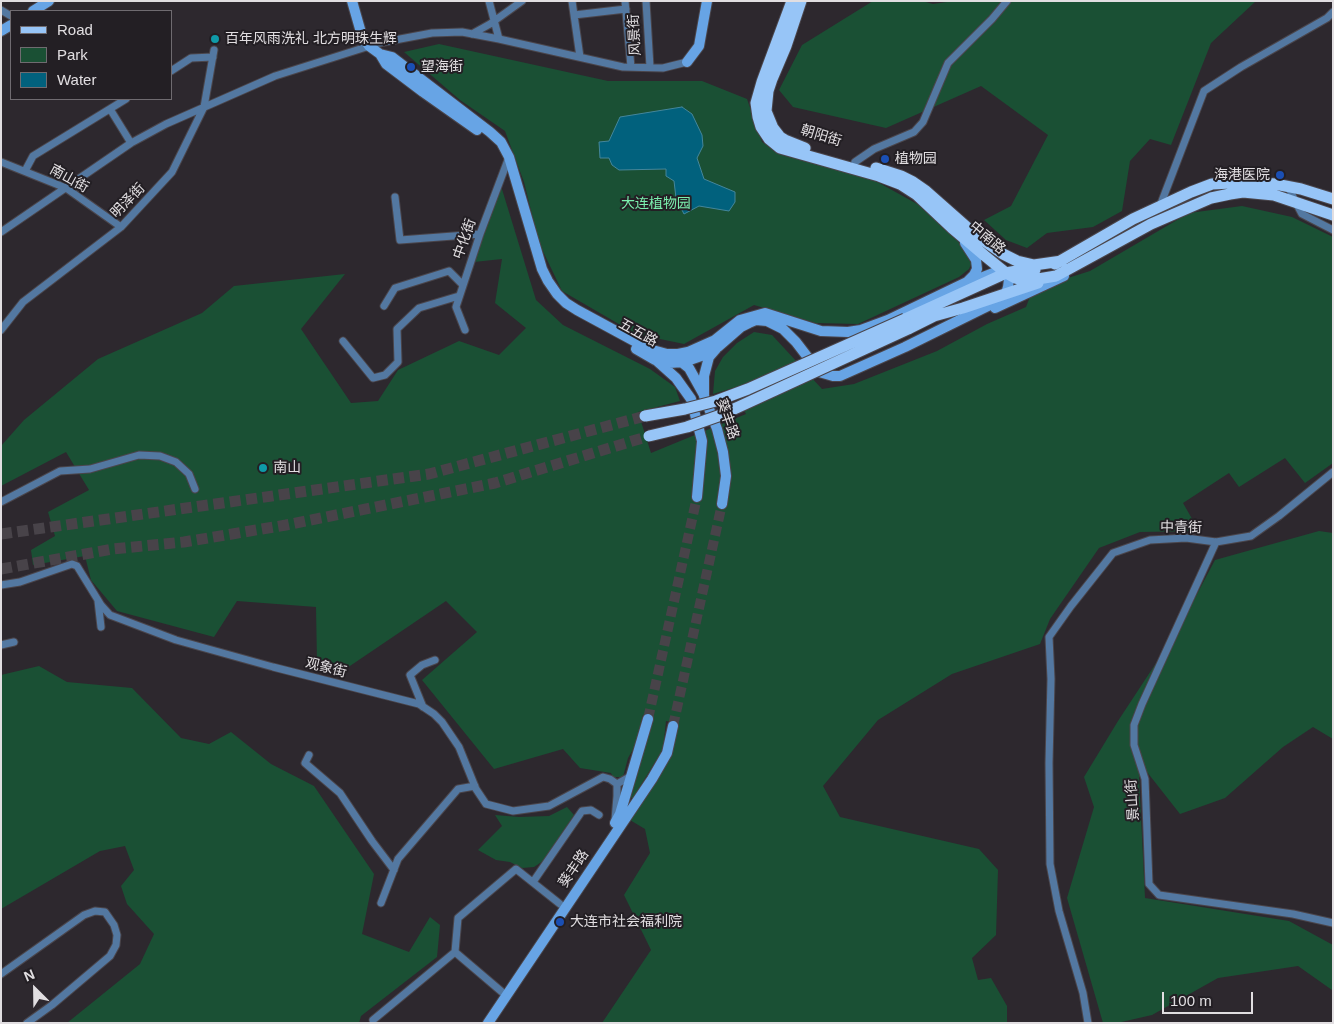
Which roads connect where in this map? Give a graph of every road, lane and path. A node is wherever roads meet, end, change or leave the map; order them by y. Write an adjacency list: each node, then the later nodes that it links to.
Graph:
1 (49, 1): 12 (main road)
2 (352, 1): 19 (main road)
3 (489, 1): 16 (street)
4 (522, 1): 16 (street)
5 (572, 1): 15 (street)
6 (625, 1): 13 (street)
7 (646, 1): 24 (street, 风景街)
8 (707, 1): 22 (main road)
9 (792, 1): 43 (main road, 中南路)
10 (801, 1): 32 (main road, 朝阳街)
11 (1007, 1): 32 (street)
12 (35, 10)
13 (626, 10): 15 (street); 23 (street)
14 (1333, 12): 40 (street)
15 (574, 15): 21 (street)
16 (494, 21): 17 (street); 18 (street)
17 (472, 34): 18 (street); 19 (street)
18 (499, 39): 21 (street)
19 (368, 46): 20 (main road, 五五路); 27 (street)
20 (380, 54): 30 (main road, 五五路); 33 (main road, 五五路)
21 (580, 58): 23 (street)
22 (687, 62): 24 (street)
23 (631, 67): 24 (street)
24 (650, 68)
25 (172, 70): 27 (street, 明泽街)
26 (124, 100): 28 (street)
27 (204, 107): 29 (street); 42 (street, 明泽街)
28 (110, 109): 29 (street); 34 (street)
29 (131, 143): 36 (street)
30 (509, 157): 33 (street, 中化街); 66 (main road, 五五路)
31 (1, 162): 34 (street, 南山街)
32 (855, 162): 47 (main road, 朝阳街)
33 (505, 168): 46 (street, 中化街); 67 (main road, 五五路)
34 (25, 171): 36 (street, 南山街)
35 (1288, 186): 38 (main road); 39 (street); 40 (main road)
36 (66, 188): 42 (street, 南山街); 45 (street)
37 (395, 197): 46 (street)
38 (1333, 199)
39 (1294, 201): 41 (main road, 中南路); 44 (street); 48 (main road, 中南路)
40 (1160, 206): 49 (main road)
41 (1333, 214)
42 (121, 227): 60 (street, 明泽街)
43 (952, 228): 50 (main road, 中南路); 53 (main road, 五五路)
44 (1333, 230)
45 (1, 232)
46 (480, 234): 52 (street, 中化街)
47 (978, 236): 49 (main road); 50 (main road)
48 (1086, 260): 51 (main road, 中南路); 65 (main road)
49 (1062, 261): 50 (main road)
50 (1005, 271): 51 (main road, 中南路); 53 (main road); 54 (main road); 57 (main road); 59 (main road)
51 (1056, 276): 54 (main road, 五五路)
52 (463, 285): 55 (street, 中化街); 56 (street)
53 (959, 286): 58 (main road, 五五路)
54 (1006, 293): 57 (main road, 五五路); 65 (main road, 五五路)
55 (459, 296): 61 (street, 中化街); 62 (street)
56 (384, 306)
57 (934, 316): 59 (main road, 五五路)
58 (888, 320): 63 (main road, 五五路); 69 (main road)
59 (906, 324): 73 (main road, bridge); 74 (main road, bridge)
60 (1, 330)
61 (465, 330)
62 (343, 342)
63 (701, 347): 66 (main road, 五五路); 68 (main road)
64 (718, 347): 68 (main road, 五五路); 69 (main road, 五五路); 71 (main road, 葵丰路)
65 (904, 347): 69 (main road, 五五路)
66 (667, 354): 68 (main road)
67 (655, 360): 68 (main road, 五五路); 72 (main road, 葵丰路)
68 (689, 363): 70 (main road)
69 (847, 372)
70 (694, 386): 71 (main road); 72 (main road)
71 (704, 396): 79 (main road, 葵丰路)
72 (691, 399): 77 (main road, 葵丰路)
73 (645, 416)
74 (649, 436)
75 (1333, 472): 80 (street, 中青街)
76 (195, 489): 78 (street)
77 (697, 497)
78 (1, 502)
79 (722, 504)
80 (1216, 542): 100 (street, 景山街); 108 (street, 中青街)
81 (1, 585): 82 (street, 观象街)
82 (98, 600): 83 (street); 87 (street, 观象街)
83 (102, 626)
84 (14, 642): 85 (street)
85 (1, 645)
86 (436, 660): 87 (street)
87 (424, 707): 93 (street, 观象街)
88 (648, 719): 91 (main road, 葵丰路)
89 (673, 726): 107 (main road, 葵丰路)
90 (308, 755): 96 (street)
91 (631, 776): 92 (street); 95 (main road, 葵丰路)
92 (617, 784): 93 (street, 观象街); 95 (street)
93 (475, 786): 96 (street)
94 (599, 815): 97 (street)
95 (615, 823): 99 (main road, 葵丰路)
96 (394, 870): 98 (street)
97 (533, 882): 99 (street); 101 (street)
98 (381, 903)
99 (560, 904): 103 (main road, 葵丰路)
100 (1333, 922)
101 (454, 952): 103 (street); 104 (street)
102 (1, 974): 105 (street)
103 (502, 992): 106 (main road, 葵丰路)
104 (373, 1020)
105 (27, 1023)
106 (481, 1023)
107 (488, 1023)
108 (1088, 1023)

